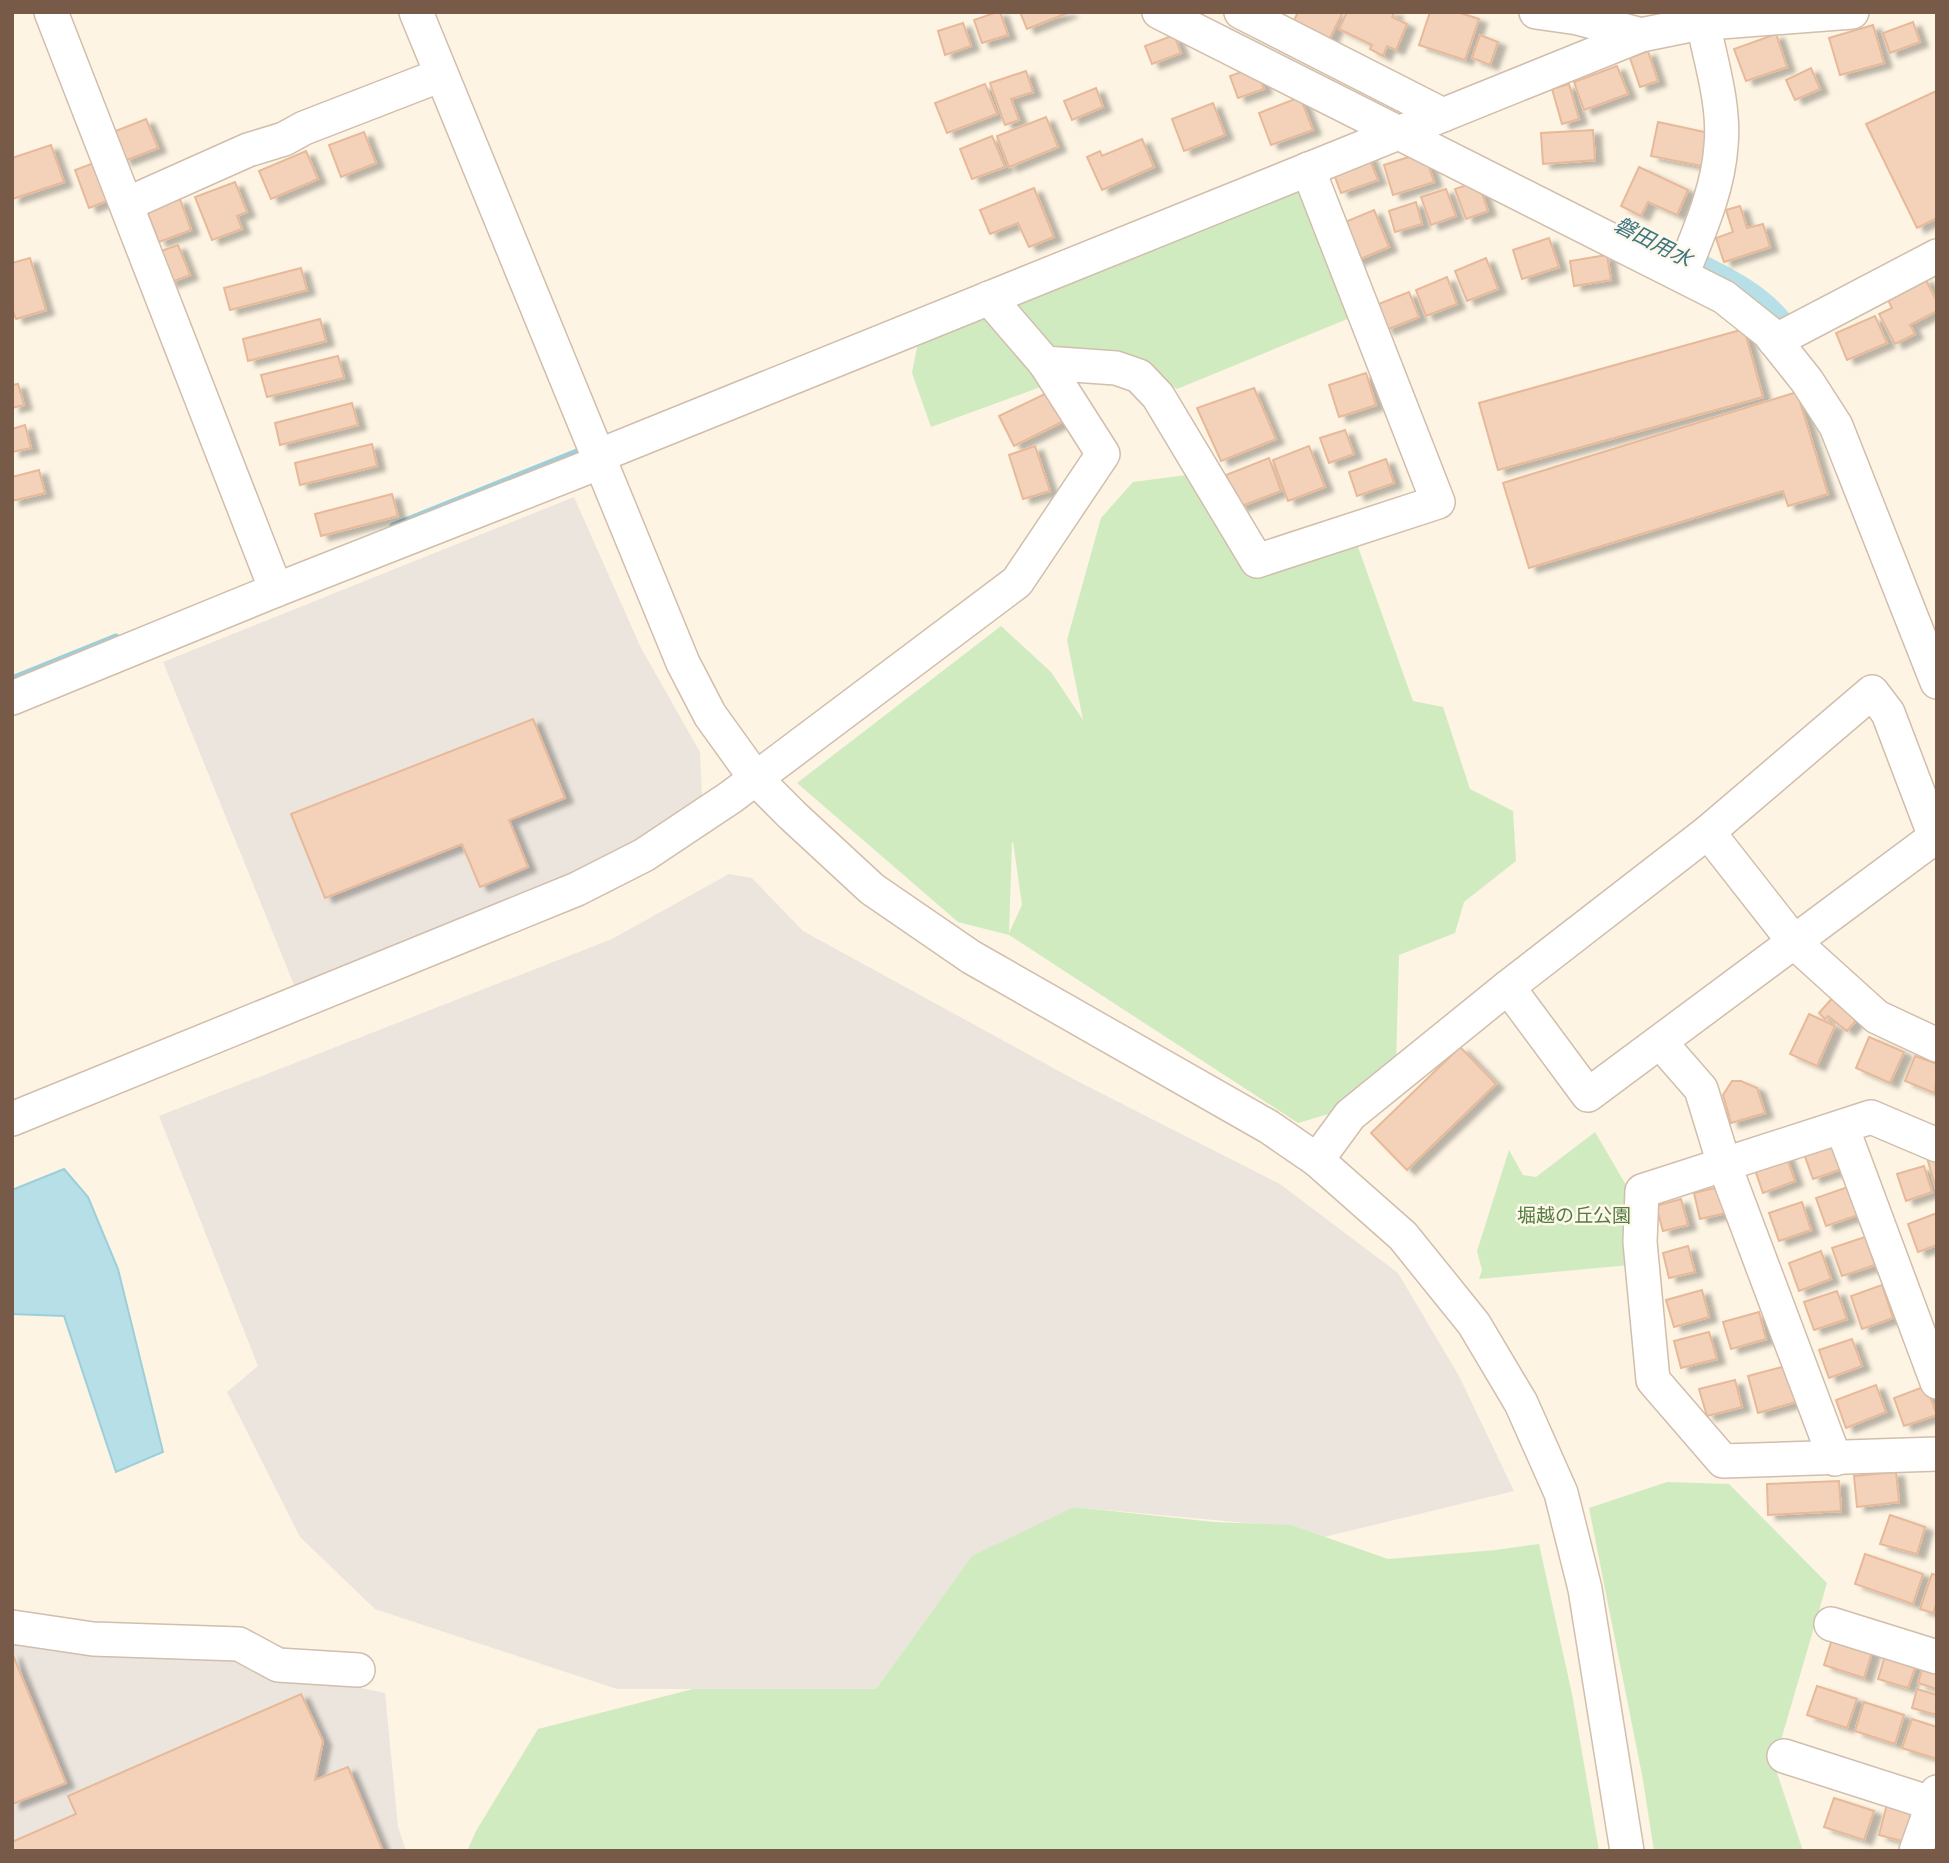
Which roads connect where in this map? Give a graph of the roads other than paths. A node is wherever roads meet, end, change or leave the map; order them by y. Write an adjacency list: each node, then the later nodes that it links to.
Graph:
1 (51, 12): 13 (street)
2 (415, 12): 9 (street)
3 (1158, 12): 11 (street)
4 (1536, 12): 8 (street)
5 (1852, 12): 7 (street)
6 (1251, 14): 10 (street)
7 (1703, 23): 8 (street); 15 (street)
8 (1629, 26): 10 (street)
9 (442, 75): 13 (street); 19 (street)
10 (1443, 115): 11 (street)
11 (1397, 133): 12 (street); 15 (street)
12 (1308, 169): 16 (street); 18 (street)
13 (127, 204): 20 (street)
14 (1937, 256): 17 (street)
15 (1682, 275): 17 (street)
16 (989, 298): 18 (street); 19 (street)
17 (1775, 341): 21 (street)
18 (1045, 363): 23 (street)
19 (599, 459): 20 (street); 23 (street)
20 (276, 590): 22 (street)
21 (1937, 682)
22 (12, 698)
23 (756, 779): 30 (street); 33 (street)
24 (1708, 832): 25 (street); 26 (street); 27 (street)
25 (1936, 840): 26 (street)
26 (1795, 943): 28 (street); 29 (street)
27 (1508, 987): 28 (street); 33 (street)
28 (1660, 1042): 34 (street)
29 (1937, 1045)
30 (12, 1119)
31 (1842, 1127): 32 (street); 34 (street); 35 (street)
32 (1937, 1145)
33 (1317, 1160): 44 (street)
34 (1724, 1164): 37 (street); 37 (street)
35 (1937, 1382)
36 (1937, 1454): 37 (street)
37 (1835, 1459)
38 (1831, 1624): 40 (street)
39 (13, 1628): 41 (street)
40 (1937, 1657)
41 (358, 1670)
42 (1784, 1756): 43 (street)
43 (1935, 1800): 45 (street)
44 (1628, 1851)
45 (1916, 1851)

